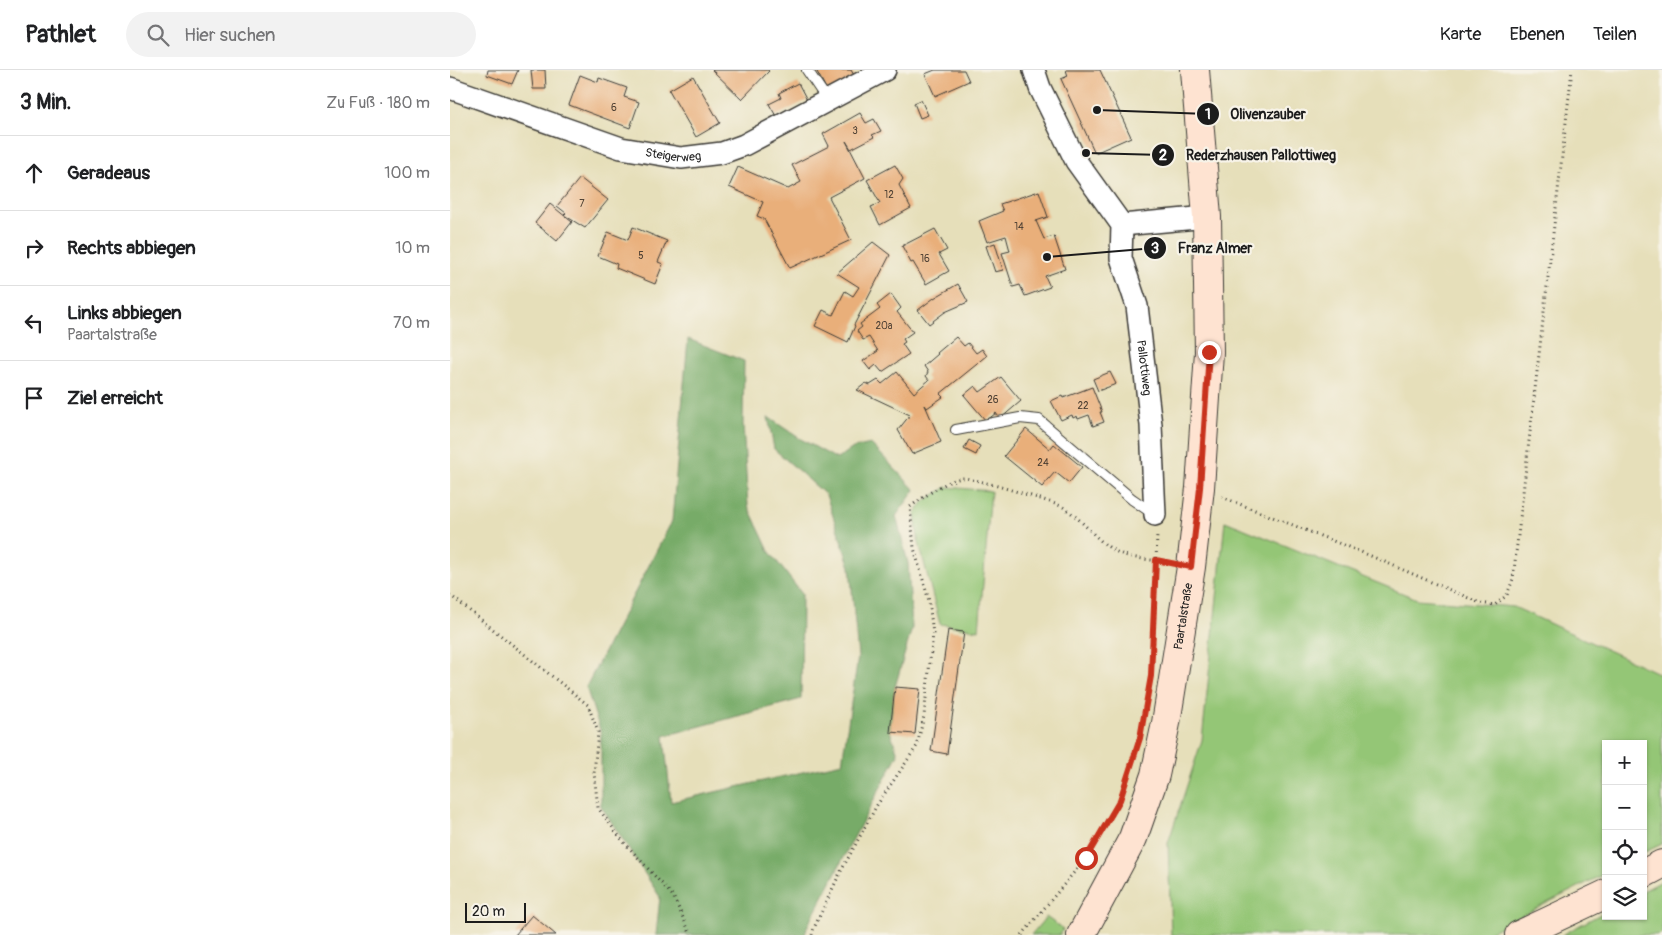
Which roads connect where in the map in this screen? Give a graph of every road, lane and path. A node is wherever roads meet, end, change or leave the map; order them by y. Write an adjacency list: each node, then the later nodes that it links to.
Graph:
1 (807, 70): 7 (lane)
2 (885, 70): 7 (street, Steigerweg)
3 (1034, 70): 9 (street)
4 (1195, 70): 8 (main road, Paartalstraße)
5 (1572, 70): 11 (path)
6 (450, 88): 7 (street, Steigerweg)
7 (828, 101)
8 (1207, 217): 9 (street); 11 (main road, Paartalstraße)
9 (1122, 225): 12 (street, Pallottiweg)
10 (956, 430): 12 (lane)
11 (1200, 488): 14 (main road, Paartalstraße)
12 (1155, 514): 13 (path)
13 (1156, 560): 14 (path); 16 (path); 22 (path)
14 (1191, 567): 24 (main road, Paartalstraße)
15 (450, 594): 21 (path)
16 (1153, 647)
17 (1120, 800): 23 (path)
18 (1662, 864): 19 (main road)
19 (1647, 872)
20 (1602, 896): 25 (main road)
21 (691, 935)
22 (812, 935)
23 (1022, 935)
24 (1080, 935)
25 (1519, 935)

